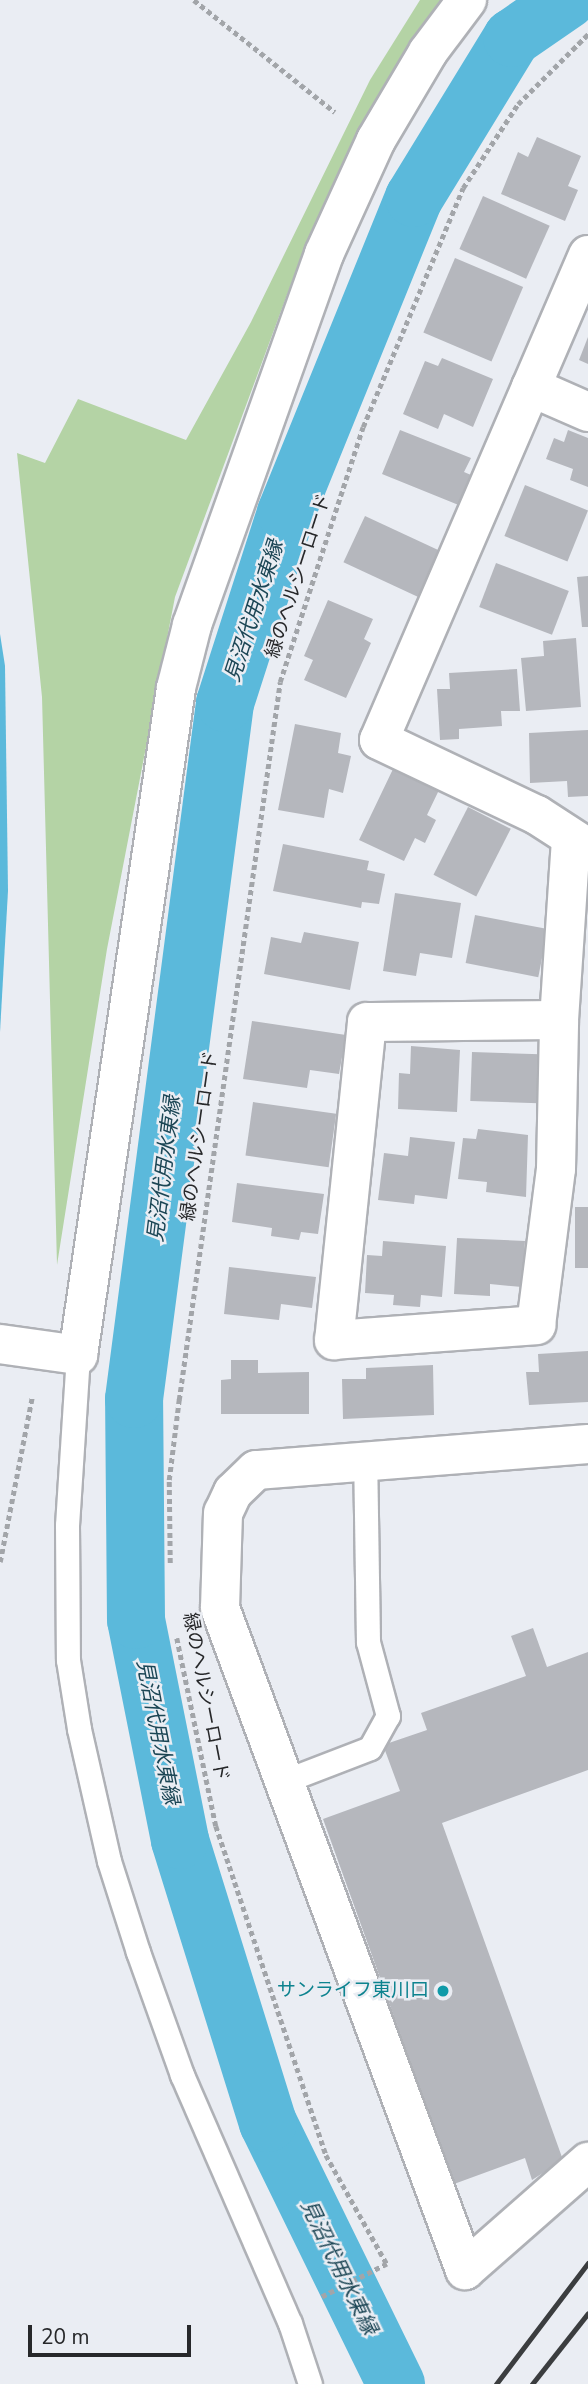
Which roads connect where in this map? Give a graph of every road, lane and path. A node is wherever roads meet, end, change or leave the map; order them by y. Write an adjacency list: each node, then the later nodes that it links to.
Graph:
1 (194, 0): 4 (path)
2 (467, 0): 4 (street)
3 (588, 34): 15 (path, 緑のヘルシーロード)
4 (376, 140): 11 (street)
5 (588, 255): 6 (street)
6 (531, 387): 7 (street); 8 (street)
7 (588, 412)
8 (580, 843): 9 (street)
9 (559, 1020): 10 (street); 10 (street)
10 (572, 1168)
11 (31, 1348): 14 (path); 20 (lane)
12 (588, 1444): 13 (street)
13 (365, 1460): 17 (lane); 17 (street)
14 (0, 1562)
15 (171, 1576)
16 (176, 1625): 19 (path, 緑のヘルシーロード)
17 (282, 1782): 18 (street)
18 (588, 2162)
19 (316, 2300)
20 (310, 2384)

